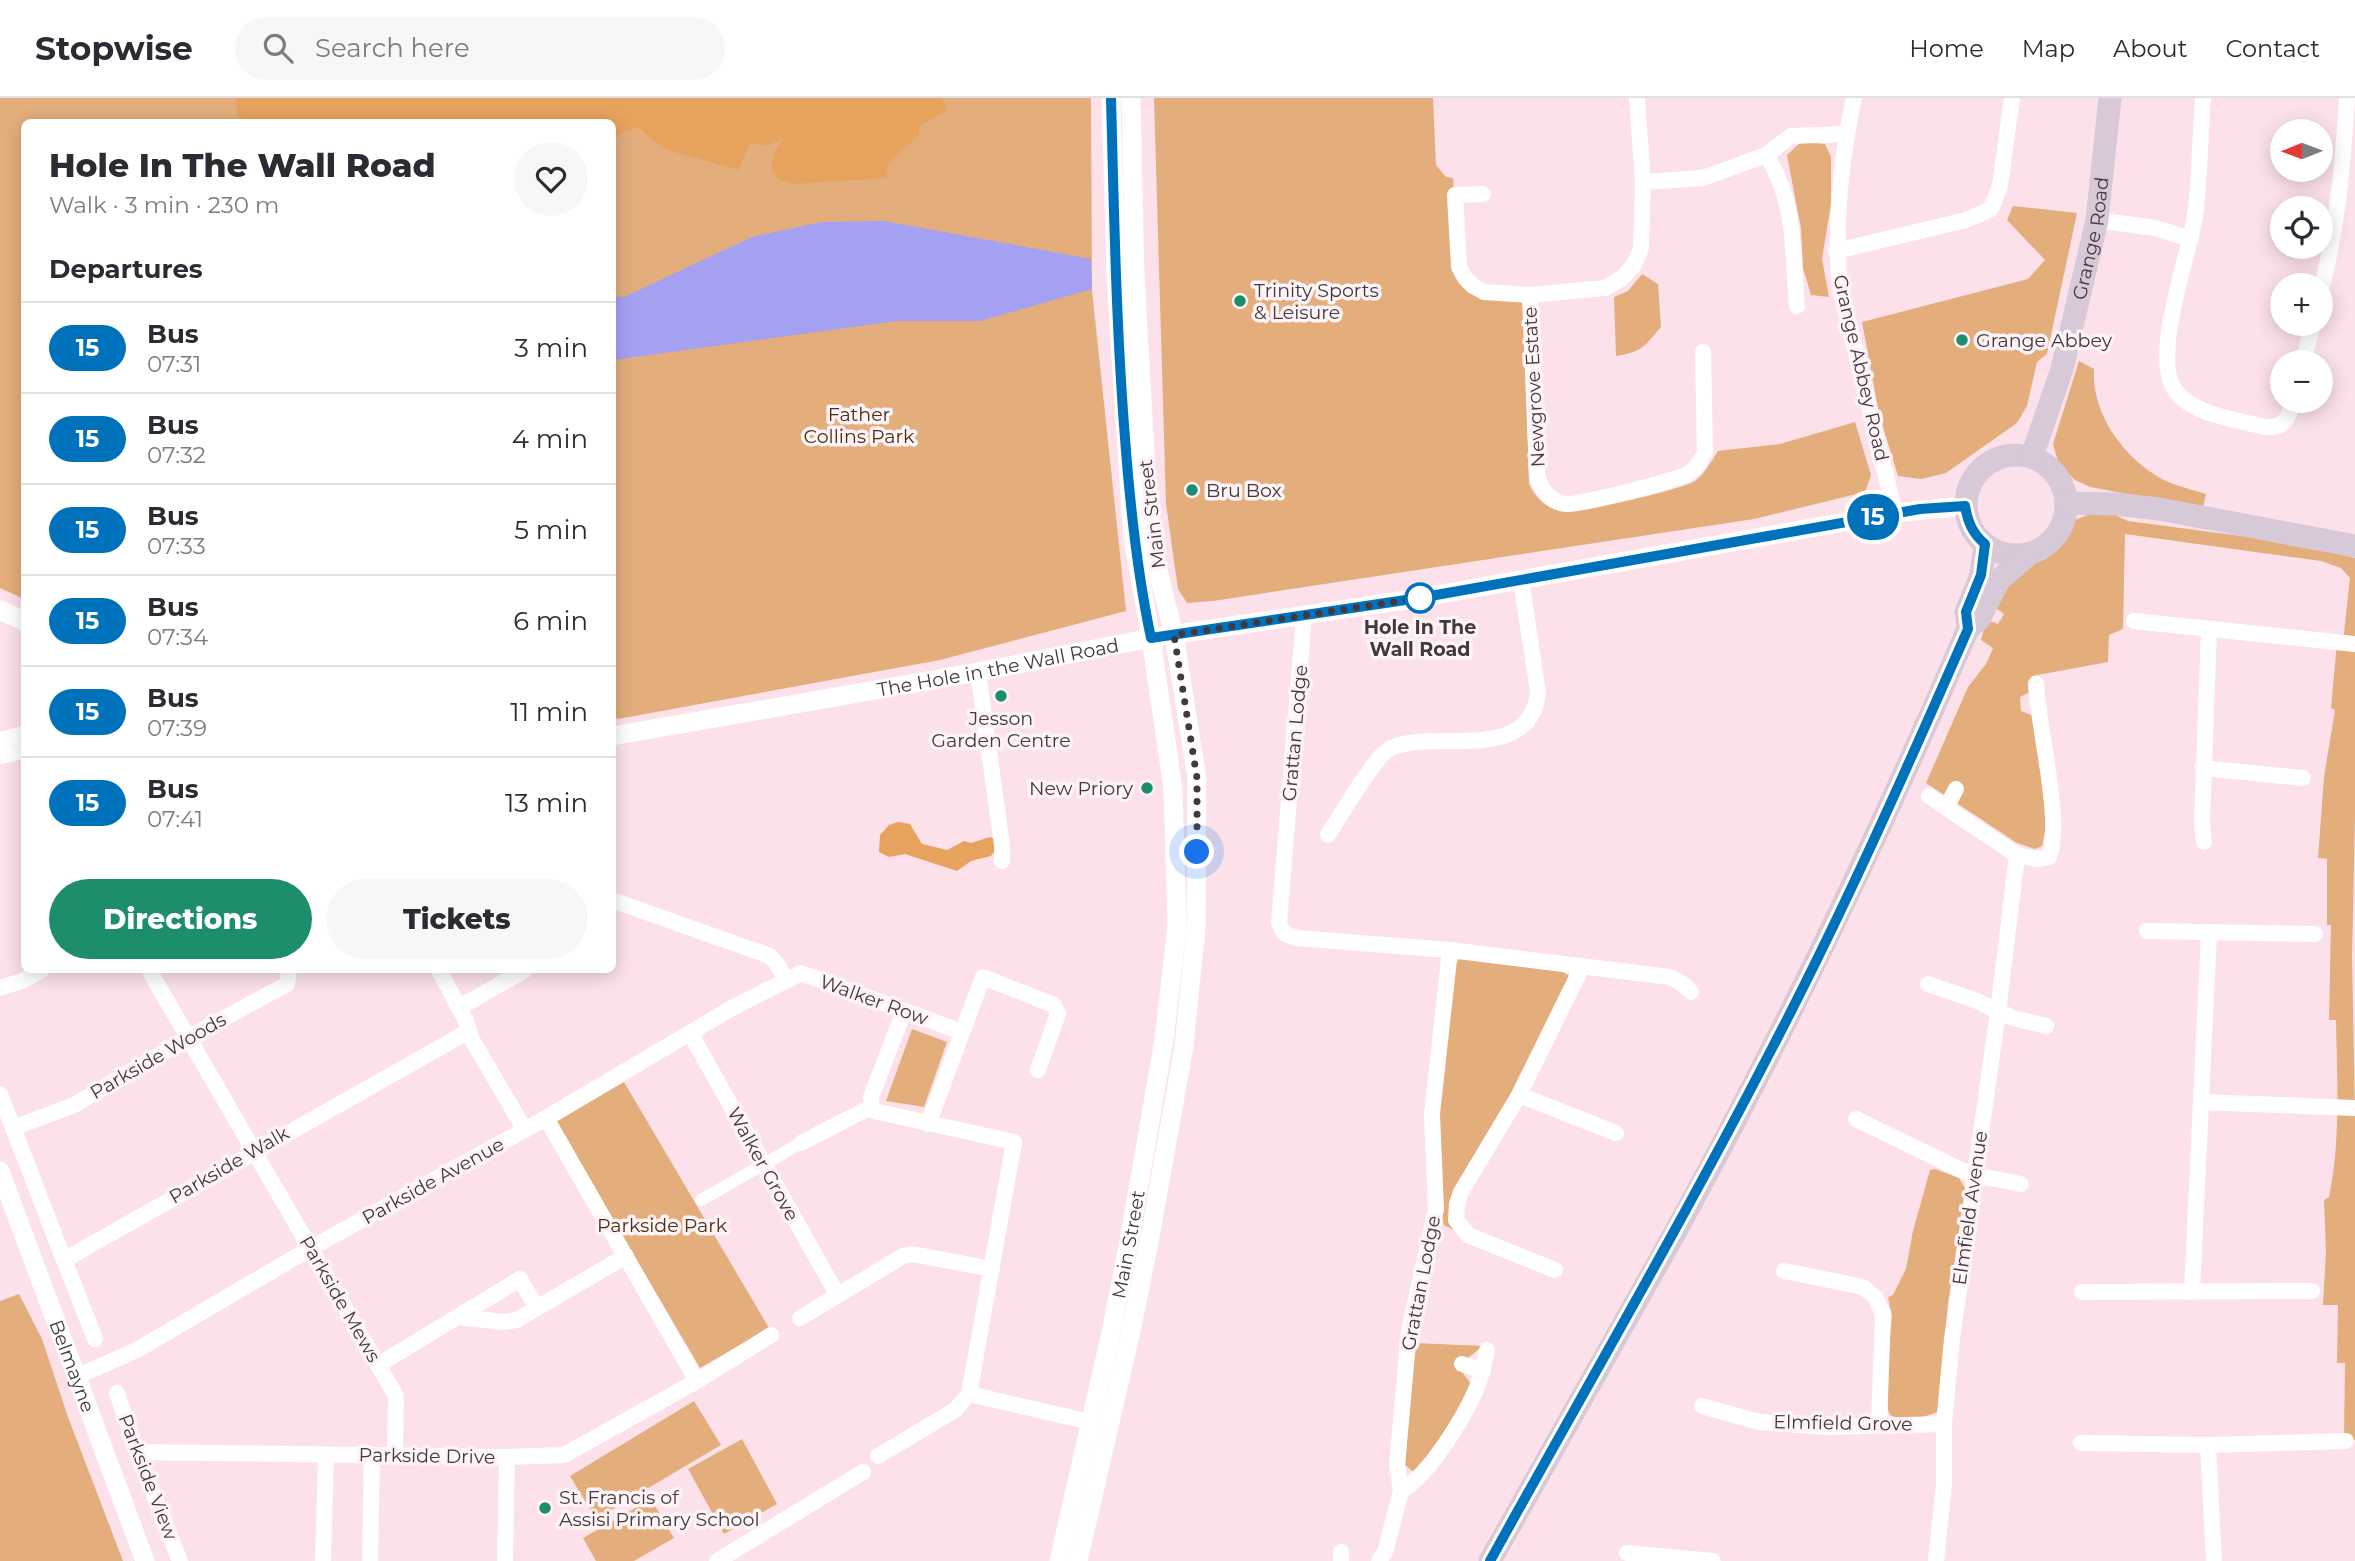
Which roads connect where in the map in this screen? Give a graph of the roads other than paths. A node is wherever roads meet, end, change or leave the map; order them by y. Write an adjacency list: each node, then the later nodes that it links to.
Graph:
1 (1111, 98): 36 (street, Main Street)
2 (1131, 98): 35 (street, Main Street)
3 (1637, 98): 11 (street, Newgrove Estate)
4 (1854, 98): 9 (street, Grange Abbey Road)
5 (2012, 98): 15 (street)
6 (2110, 98): 13 (main road, Grange Road)
7 (2203, 98): 14 (street)
8 (2347, 98): 16 (street)
9 (1846, 134): 10 (street); 15 (street, Grange Abbey Road)
10 (1766, 155): 11 (street); 18 (street)
11 (1643, 182): 17 (street, Newgrove Estate)
12 (1483, 194): 17 (street, Newgrove Estate)
13 (2097, 220): 14 (street); 21 (main road, Grange Road)
14 (2191, 239): 20 (street)
15 (1836, 251): 24 (street, Grange Abbey Road)
16 (2326, 273)
17 (1530, 295): 19 (street, Newgrove Estate)
18 (1797, 306)
19 (1703, 352)
20 (2290, 413)
21 (2032, 456): 22 (main road); 23 (main road)
22 (2066, 503): 26 (main road); 27 (main road)
23 (1965, 506): 24 (street, The Hole in the Wall Road); 25 (main road)
24 (1895, 513): 28 (street, The Hole in the Wall Road)
25 (1985, 544): 27 (main road); 33 (main road)
26 (2355, 546)
27 (2030, 553): 33 (main road)
28 (1521, 580): 30 (street, The Hole in the Wall Road); 50 (street)
29 (0, 610): 31 (street)
30 (1304, 615): 35 (street, The Hole in the Wall Road); 59 (street, Grattan Lodge)
31 (21, 620)
32 (2134, 621): 34 (street)
33 (1968, 629): 145 (main road)
34 (2209, 629): 37 (street); 45 (street)
35 (1174, 635): 36 (street, The Hole in the Wall Road); 55 (street, Main Street)
36 (1151, 638): 38 (street, The Hole in the Wall Road); 55 (street, Main Street)
37 (2355, 644)
38 (978, 672): 41 (street, The Hole in the Wall Road); 53 (street)
39 (2036, 684): 52 (street)
40 (21, 735): 42 (street)
41 (616, 735)
42 (0, 740)
43 (21, 752): 44 (street)
44 (0, 756)
45 (2203, 768): 46 (street); 51 (street)
46 (2303, 778)
47 (1956, 789): 49 (street)
48 (1929, 796): 49 (street)
49 (1947, 806): 52 (street)
50 (1328, 835)
51 (2204, 842)
52 (2017, 855): 72 (street, Elmfield Avenue)
53 (1002, 861)
54 (616, 901): 66 (street)
55 (1187, 926): 121 (street, Main Street); 143 (street, Main Street)
56 (2147, 932): 57 (street)
57 (2209, 933): 58 (street); 81 (street)
58 (2315, 934)
59 (1450, 950): 60 (street, Grattan Lodge); 134 (street, Grattan Lodge)
60 (1582, 967): 69 (street, Grattan Lodge); 80 (street, Grattan Lodge)
61 (37, 973): 68 (street)
62 (151, 973): 77 (street, Parkside Mews)
63 (289, 973): 77 (street, Parkside Woods)
64 (441, 973): 70 (street)
65 (520, 973): 70 (street)
66 (786, 979): 71 (street, Walker Row); 76 (street, Parkside Avenue)
67 (1928, 984): 72 (street)
68 (0, 988)
69 (1691, 992)
70 (460, 1007): 74 (street)
71 (904, 1011): 75 (street, Walker Row); 82 (street)
72 (1998, 1012): 73 (street); 94 (street, Elmfield Avenue)
73 (2046, 1026)
74 (469, 1031): 88 (street); 91 (street, Parkside Walk)
75 (962, 1032): 78 (street); 86 (street)
76 (690, 1033): 84 (street, Parkside Avenue); 92 (street, Walker Grove)
77 (188, 1038): 87 (street, Parkside Woods); 91 (street, Parkside Mews)
78 (1038, 1070)
79 (0, 1094): 87 (street)
80 (1519, 1095): 89 (street); 101 (street, Grattan Lodge)
81 (2202, 1102): 83 (street); 105 (street)
82 (871, 1107): 86 (street); 90 (street)
83 (2355, 1108)
84 (546, 1118): 88 (street, Parkside Avenue); 98 (street)
85 (1856, 1119): 94 (street)
86 (928, 1124): 100 (street)
87 (13, 1128): 99 (street)
88 (525, 1130): 97 (street, Parkside Avenue)
89 (1616, 1133)
90 (800, 1143): 92 (street)
91 (253, 1151): 97 (street, Parkside Mews); 99 (street, Parkside Walk)
92 (763, 1164): 96 (street); 106 (street, Walker Grove)
93 (0, 1171): 116 (street, Belmayne)
94 (1975, 1175): 95 (street); 122 (street, Elmfield Avenue)
95 (2021, 1184)
96 (701, 1200)
97 (311, 1248): 114 (street, Parkside Mews); 116 (street, Parkside Avenue)
98 (626, 1256): 107 (street); 117 (street)
99 (64, 1260): 111 (street)
100 (992, 1269): 106 (street); 119 (street)
101 (1555, 1270)
102 (1784, 1271): 123 (street)
103 (2312, 1291): 105 (street)
104 (2082, 1292): 105 (street)
105 (2192, 1292)
106 (836, 1294): 109 (street)
107 (537, 1308): 108 (street); 108 (street)
108 (459, 1317): 114 (street)
109 (800, 1318)
110 (771, 1335): 117 (street, Parkside Drive)
111 (95, 1339)
112 (1487, 1350): 115 (street)
113 (1462, 1364): 115 (street)
114 (378, 1365): 130 (street, Parkside Mews)
115 (1482, 1371): 134 (street)
116 (76, 1377): 136 (street, Belmayne)
117 (697, 1381): 132 (street, Parkside Drive)
118 (117, 1393): 127 (street, Parkside View)
119 (969, 1394): 121 (street); 131 (street)
120 (1702, 1406): 123 (street, Elmfield Grove)
121 (1090, 1422): 142 (street, Main Street)
122 (1944, 1424): 123 (street, Elmfield Grove); 147 (street, Elmfield Avenue)
123 (1879, 1425)
124 (2346, 1441): 126 (street)
125 (2081, 1443): 126 (street)
126 (2208, 1445): 148 (street)
127 (137, 1452): 128 (street, Parkside Drive); 137 (street, Parkside View)
128 (326, 1454): 129 (street, Parkside Drive); 138 (street)
129 (372, 1455): 130 (street, Parkside Drive); 139 (street)
130 (395, 1455): 132 (street, Parkside Drive)
131 (878, 1456)
132 (507, 1457): 140 (street)
133 (863, 1472): 141 (street)
134 (1401, 1491): 144 (street, Grattan Lodge)
135 (1628, 1553): 146 (street)
136 (145, 1561)
137 (180, 1561)
138 (323, 1561)
139 (370, 1561)
140 (505, 1561)
141 (717, 1561)
142 (1059, 1561)
143 (1077, 1561)
144 (1378, 1561)
145 (1490, 1561)
146 (1713, 1561)
147 (1936, 1561)
148 (2214, 1561)

